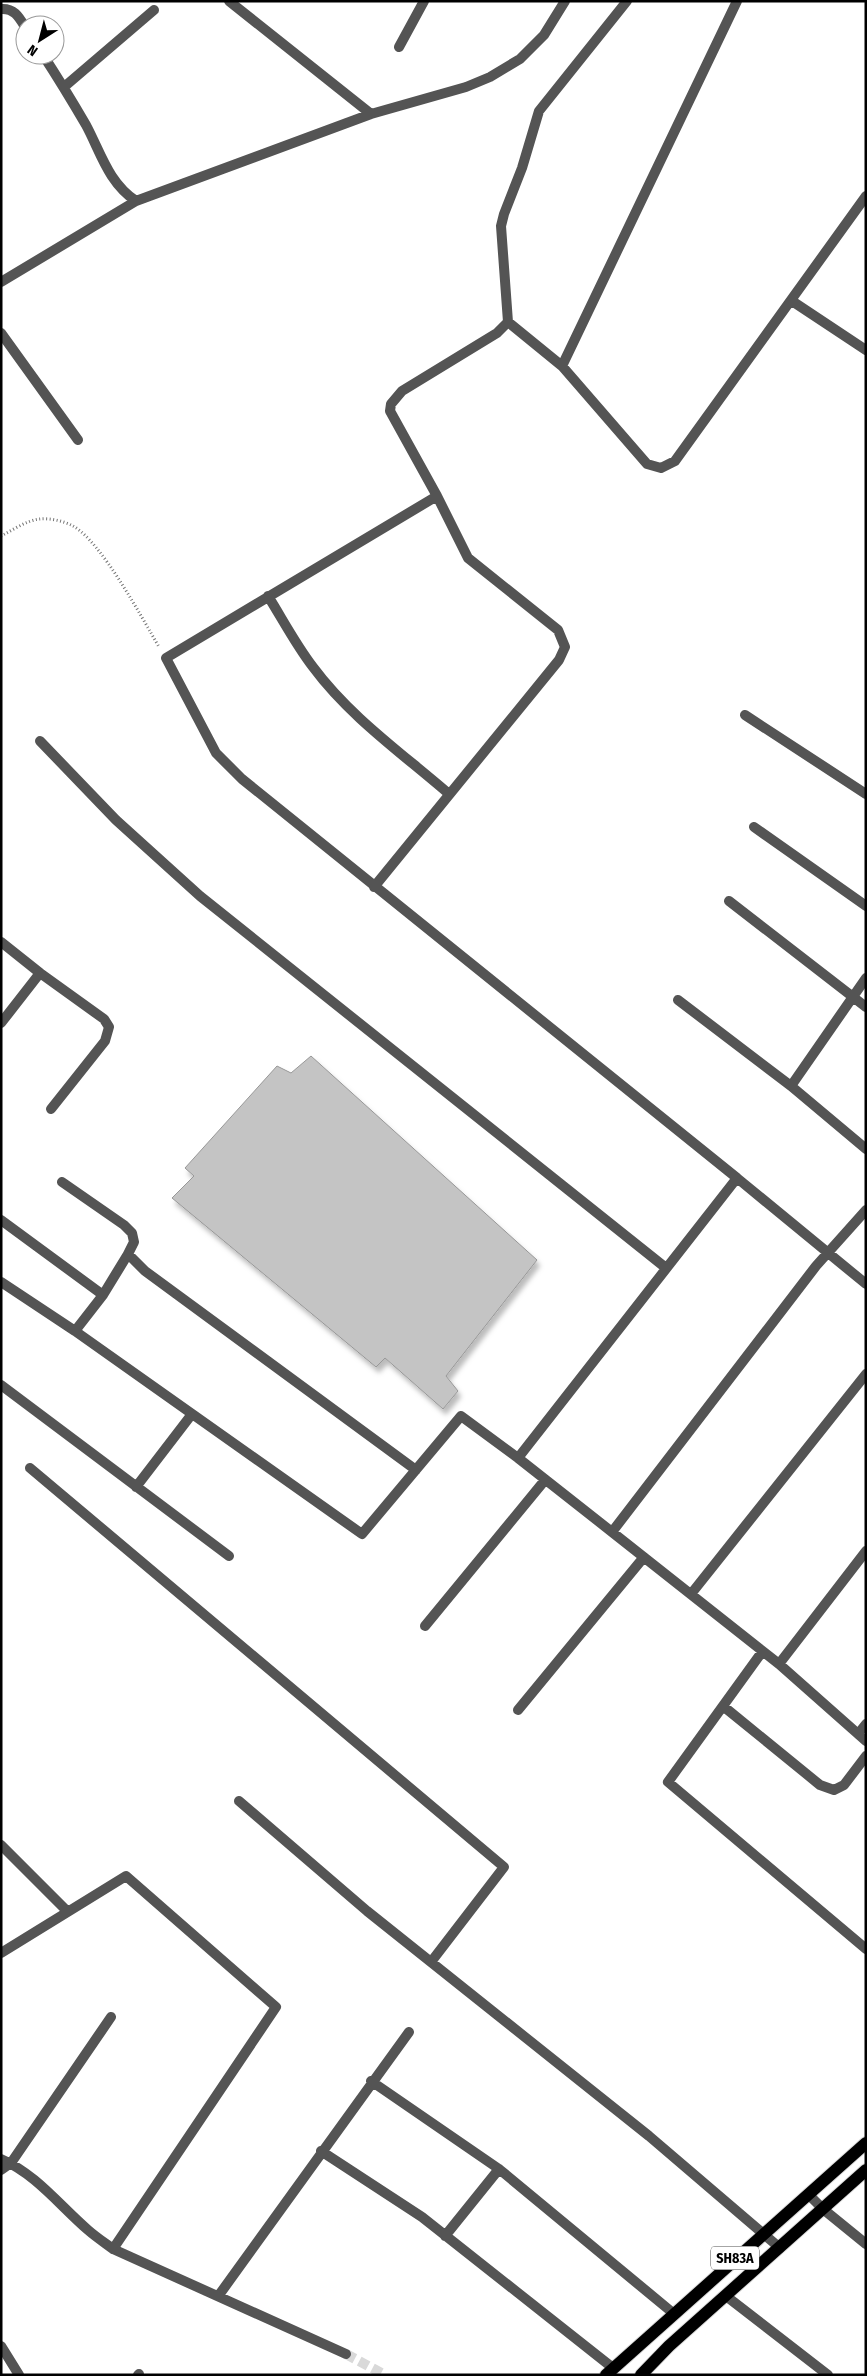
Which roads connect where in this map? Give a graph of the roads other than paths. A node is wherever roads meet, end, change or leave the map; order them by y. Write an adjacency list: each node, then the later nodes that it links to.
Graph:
1 (229, 1): 12 (street)
2 (424, 1): 9 (street)
3 (565, 1): 12 (street)
4 (627, 1): 17 (street)
5 (737, 1): 20 (street)
6 (1, 8): 8 (street)
7 (154, 10): 11 (street)
8 (16, 15)
9 (399, 48)
10 (50, 65): 11 (street)
11 (64, 87): 14 (street)
12 (371, 114): 14 (street)
13 (866, 196): 16 (street)
14 (136, 201): 15 (street)
15 (1, 282)
16 (792, 301): 19 (street); 20 (street)
17 (508, 322): 20 (street); 22 (street)
18 (1, 333): 21 (street)
19 (866, 350)
20 (562, 366)
21 (78, 440)
22 (437, 496): 23 (street); 26 (street)
23 (268, 596): 26 (street); 29 (street)
24 (745, 714): 27 (street)
25 (40, 741): 48 (street)
26 (449, 794): 29 (street)
27 (866, 794)
28 (754, 827): 31 (street)
29 (374, 887): 42 (street)
30 (729, 902): 35 (street)
31 (866, 906)
32 (1, 942): 33 (street)
33 (40, 972): 38 (street); 40 (street)
34 (866, 978): 35 (street)
35 (852, 996): 37 (street); 39 (street)
36 (678, 1000): 39 (street)
37 (866, 1007)
38 (1, 1022)
39 (791, 1086): 41 (street)
40 (51, 1109)
41 (866, 1149)
42 (737, 1178): 46 (street); 48 (street)
43 (62, 1182): 47 (street)
44 (866, 1210): 46 (street)
45 (1, 1220): 51 (street)
46 (828, 1253): 50 (street); 61 (street)
47 (128, 1254): 51 (street); 58 (street)
48 (666, 1268): 56 (street)
49 (1, 1282): 52 (street)
50 (866, 1284)
51 (103, 1295): 52 (street)
52 (75, 1331): 55 (street)
53 (866, 1374): 65 (street)
54 (1, 1385): 60 (street)
55 (192, 1414): 58 (street); 60 (street)
56 (518, 1458): 58 (street); 59 (street)
57 (30, 1468): 79 (street)
58 (416, 1470)
59 (545, 1480): 61 (street); 66 (street)
60 (136, 1487): 63 (street)
61 (612, 1532): 64 (street)
62 (866, 1551): 68 (street)
63 (229, 1556)
64 (644, 1557): 65 (street); 70 (street)
65 (691, 1594): 67 (street)
66 (425, 1626)
67 (762, 1652): 68 (street); 69 (street)
68 (779, 1664): 72 (street)
69 (723, 1706): 73 (street); 77 (street)
70 (518, 1710)
71 (866, 1724): 72 (street)
72 (862, 1737)
73 (866, 1756)
74 (239, 1801): 79 (street)
75 (1, 1845): 76 (street)
76 (67, 1911): 78 (street); 96 (street)
77 (866, 1948)
78 (1, 1953)
79 (431, 1962): 92 (street)
80 (111, 2017): 86 (street)
81 (409, 2032): 82 (street)
82 (371, 2081): 84 (street); 87 (street)
83 (866, 2143): 90 (main road, SH83A)
84 (321, 2152): 93 (street); 97 (street)
85 (1, 2158): 86 (street)
86 (11, 2163): 88 (street); 96 (street)
87 (499, 2169): 93 (street); 99 (street)
88 (1, 2170)
89 (866, 2170): 91 (main road, SH83A)
90 (808, 2194): 91 (street); 92 (main road, SH83A)
91 (823, 2209): 94 (street); 95 (main road, SH83A)
92 (763, 2234): 95 (street); 99 (main road, SH83A)
93 (445, 2236): 102 (street)
94 (866, 2244)
95 (780, 2248): 98 (main road, SH83A)
96 (113, 2249): 97 (street)
97 (218, 2295): 101 (street)
98 (726, 2296): 104 (main road, SH83A); 105 (street)
99 (673, 2313): 102 (main road, SH83A)
100 (1, 2346): 103 (street)
101 (346, 2354)
102 (609, 2371)
103 (19, 2375)
104 (641, 2375)
105 (828, 2375)

